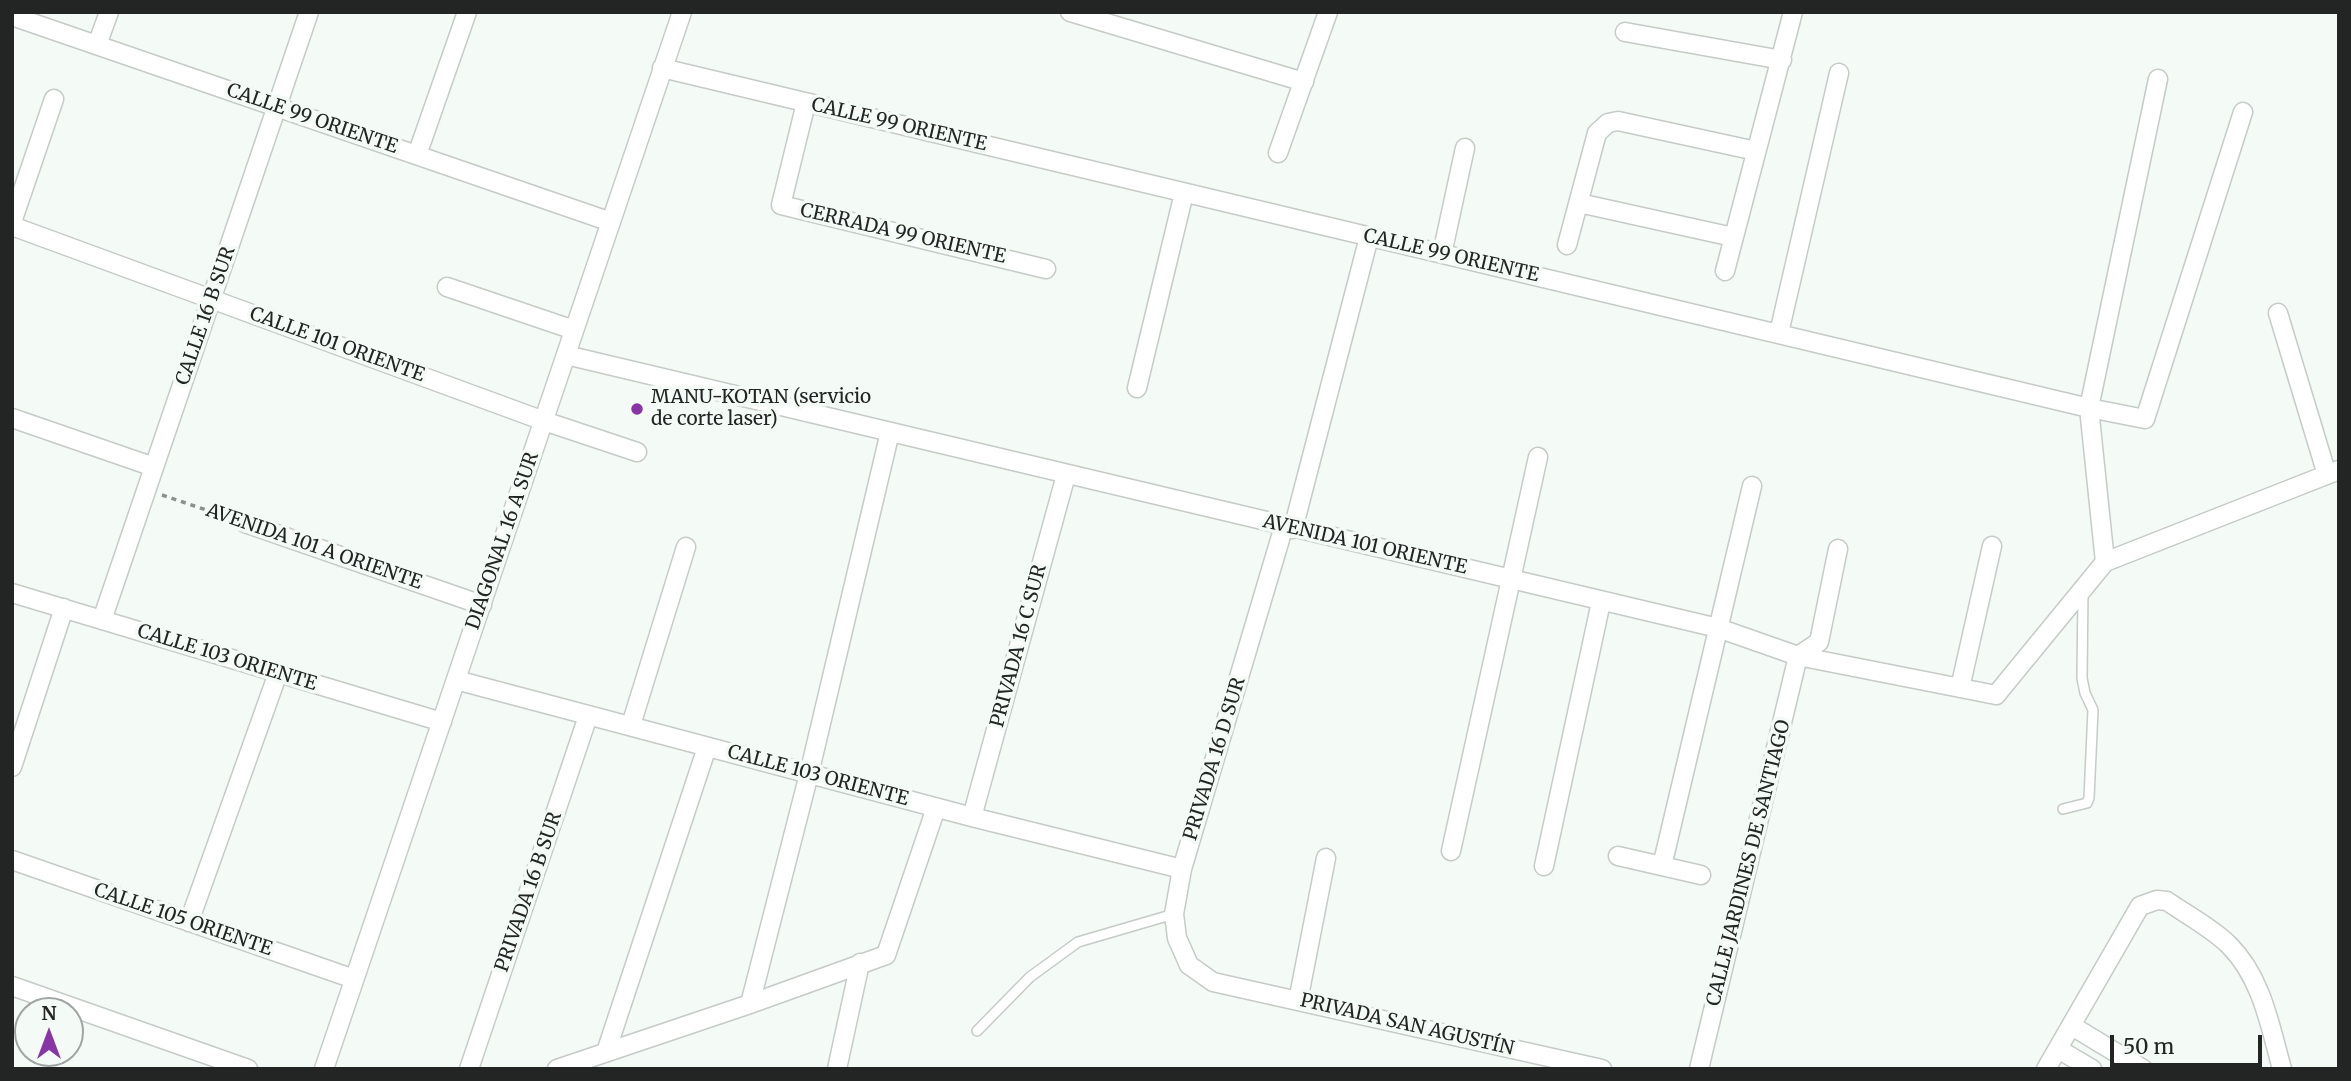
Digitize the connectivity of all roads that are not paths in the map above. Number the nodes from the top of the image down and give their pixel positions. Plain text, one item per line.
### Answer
1 (109, 12) edge
2 (309, 12) edge
3 (467, 12) edge
4 (682, 12) edge
5 (1070, 12) edge
6 (1328, 12) edge
7 (1793, 12) edge
8 (12, 16) edge
9 (1102, 17) edge
10 (1625, 32) dead end
11 (97, 45) junction
12 (1782, 60) junction
13 (663, 68) junction
14 (1839, 73) dead end
15 (2158, 79) dead end
16 (1304, 82) junction
17 (54, 99) dead end
18 (806, 103) junction
19 (277, 107) junction
20 (2243, 112) dead end
21 (1465, 148) dead end
22 (1756, 151) junction
23 (1278, 153) dead end
24 (417, 155) junction
25 (1184, 193) junction
26 (1580, 203) junction
27 (611, 222) junction
28 (12, 224) edge
29 (1369, 237) junction
30 (1733, 237) junction
31 (1567, 245) dead end
32 (1442, 254) junction
33 (1046, 269) dead end
34 (1726, 271) dead end
35 (447, 287) dead end
36 (212, 299) junction
37 (2278, 313) dead end
38 (574, 330) junction
39 (1779, 333) junction
40 (566, 355) junction
41 (1137, 388) dead end
42 (2090, 408) junction
43 (12, 418) edge
44 (544, 421) junction
45 (890, 432) junction
46 (637, 452) dead end
47 (1538, 457) dead end
48 (154, 467) junction
49 (2333, 472) edge
50 (1066, 475) junction
51 (1752, 486) dead end
52 (245, 523) road end
53 (1288, 527) junction
54 (1992, 546) dead end
55 (686, 547) dead end
56 (1838, 550) dead end
57 (2105, 562) junction
58 (1511, 580) junction
59 (2083, 590) junction
60 (12, 593) edge
61 (1601, 602) junction
62 (482, 605) junction
63 (64, 608) junction
64 (102, 620) junction
65 (1718, 628) junction
66 (1798, 656) junction
67 (278, 673) junction
68 (456, 680) junction
69 (1960, 688) junction
70 (588, 716) junction
71 (442, 722) junction
72 (631, 725) junction
73 (707, 747) junction
74 (12, 767) edge
75 (809, 774) junction
76 (936, 808) junction
77 (2063, 809) dead end
78 (972, 817) junction
79 (1451, 850) dead end
80 (1618, 856) dead end
81 (1326, 858) dead end
82 (12, 860) edge
83 (1544, 866) dead end
84 (1662, 866) junction
85 (1182, 869) junction
86 (1701, 875) dead end
87 (1174, 914) junction
88 (189, 922) junction
89 (860, 964) junction
90 (354, 979) junction
91 (1213, 982) joint
92 (12, 986) edge
93 (1298, 1001) junction
94 (750, 1004) junction
95 (2071, 1026) junction
96 (977, 1031) dead end
97 (2058, 1049) junction
98 (606, 1052) junction
99 (248, 1069) edge
100 (324, 1069) edge
101 (469, 1069) edge
102 (556, 1069) edge
103 (837, 1069) edge
104 (1602, 1069) edge
105 (1699, 1069) edge
106 (2046, 1069) edge
107 (2092, 1069) edge
108 (2143, 1069) edge
109 (2282, 1069) edge

1 - 11 street
2 - 19 street, CALLE 16 B SUR
3 - 24 street
4 - 13 street, DIAGONAL 16 A SUR
5 - 9 street
6 - 16 street
7 - 12 street
8 - 11 street, CALLE 99 ORIENTE
9 - 16 street
10 - 12 street
11 - 19 street, CALLE 99 ORIENTE
12 - 22 street
13 - 18 street, CALLE 99 ORIENTE
13 - 27 street, DIAGONAL 16 A SUR
14 - 39 street
15 - 42 street
16 - 23 street
17 - 28 street
18 - 25 street, CALLE 99 ORIENTE
18 - 33 street, CERRADA 99 ORIENTE
19 - 24 street, CALLE 99 ORIENTE
19 - 36 street, CALLE 16 B SUR
20 - 42 street, CALLE 99 ORIENTE
21 - 32 street
22 - 26 street
22 - 30 street
24 - 27 street, CALLE 99 ORIENTE
25 - 29 street, CALLE 99 ORIENTE
25 - 41 street
26 - 30 street
26 - 31 street
27 - 38 street, DIAGONAL 16 A SUR
28 - 36 street, CALLE 101 ORIENTE
29 - 32 street, CALLE 99 ORIENTE
29 - 53 street, PRIVADA 16 D SUR
30 - 34 street
32 - 39 street, CALLE 99 ORIENTE
35 - 38 street
36 - 44 street, CALLE 101 ORIENTE
36 - 48 street, CALLE 16 B SUR
37 - 49 street
38 - 40 street, DIAGONAL 16 A SUR
39 - 42 street, CALLE 99 ORIENTE
40 - 44 street, DIAGONAL 16 A SUR
40 - 45 street, AVENIDA 101 ORIENTE
42 - 57 street
43 - 48 street
44 - 46 street, CALLE 101 ORIENTE
44 - 62 street, DIAGONAL 16 A SUR
45 - 50 street, AVENIDA 101 ORIENTE
45 - 75 street
47 - 58 street
48 - 64 street, CALLE 16 B SUR
49 - 57 street
50 - 53 street, AVENIDA 101 ORIENTE
50 - 78 street, PRIVADA 16 C SUR
51 - 65 street
52 - 62 street, AVENIDA 101 A ORIENTE
53 - 58 street, AVENIDA 101 ORIENTE
53 - 85 street, PRIVADA 16 D SUR
54 - 69 street
55 - 72 street
56 - 66 street
57 - 59 street, AVENIDA 101 ORIENTE
58 - 61 street, AVENIDA 101 ORIENTE
58 - 79 street
59 - 69 street, AVENIDA 101 ORIENTE
59 - 77 lane
60 - 63 street, CALLE 103 ORIENTE
61 - 65 street, AVENIDA 101 ORIENTE
61 - 83 street
62 - 68 street, DIAGONAL 16 A SUR
63 - 64 street, CALLE 103 ORIENTE
63 - 74 street
64 - 67 street, CALLE 103 ORIENTE
65 - 66 street, AVENIDA 101 ORIENTE
65 - 84 street
66 - 69 street, AVENIDA 101 ORIENTE
66 - 105 street, CALLE JARDINES DE SANTIAGO
67 - 71 street, CALLE 103 ORIENTE
67 - 88 street
68 - 70 street, CALLE 103 ORIENTE
68 - 71 street, DIAGONAL 16 A SUR
70 - 72 street, CALLE 103 ORIENTE
70 - 101 street, PRIVADA 16 B SUR
71 - 90 street, DIAGONAL 16 A SUR
72 - 73 street, CALLE 103 ORIENTE
73 - 75 street, CALLE 103 ORIENTE
73 - 98 street
75 - 76 street, CALLE 103 ORIENTE
75 - 94 street
76 - 78 street, CALLE 103 ORIENTE
76 - 89 street
78 - 85 street, CALLE 103 ORIENTE
80 - 84 street
81 - 93 street
82 - 88 street, CALLE 105 ORIENTE
84 - 86 street
85 - 87 street, PRIVADA 16 D SUR
87 - 91 street, PRIVADA 16 D SUR
87 - 96 lane
88 - 90 street, CALLE 105 ORIENTE
89 - 94 street
89 - 103 street
90 - 100 street, DIAGONAL 16 A SUR
91 - 93 street, PRIVADA SAN AGUSTÍN
92 - 99 street
93 - 104 street, PRIVADA SAN AGUSTÍN
94 - 98 street
95 - 97 street
95 - 108 street
95 - 109 street
97 - 106 street
97 - 107 street
98 - 102 street

